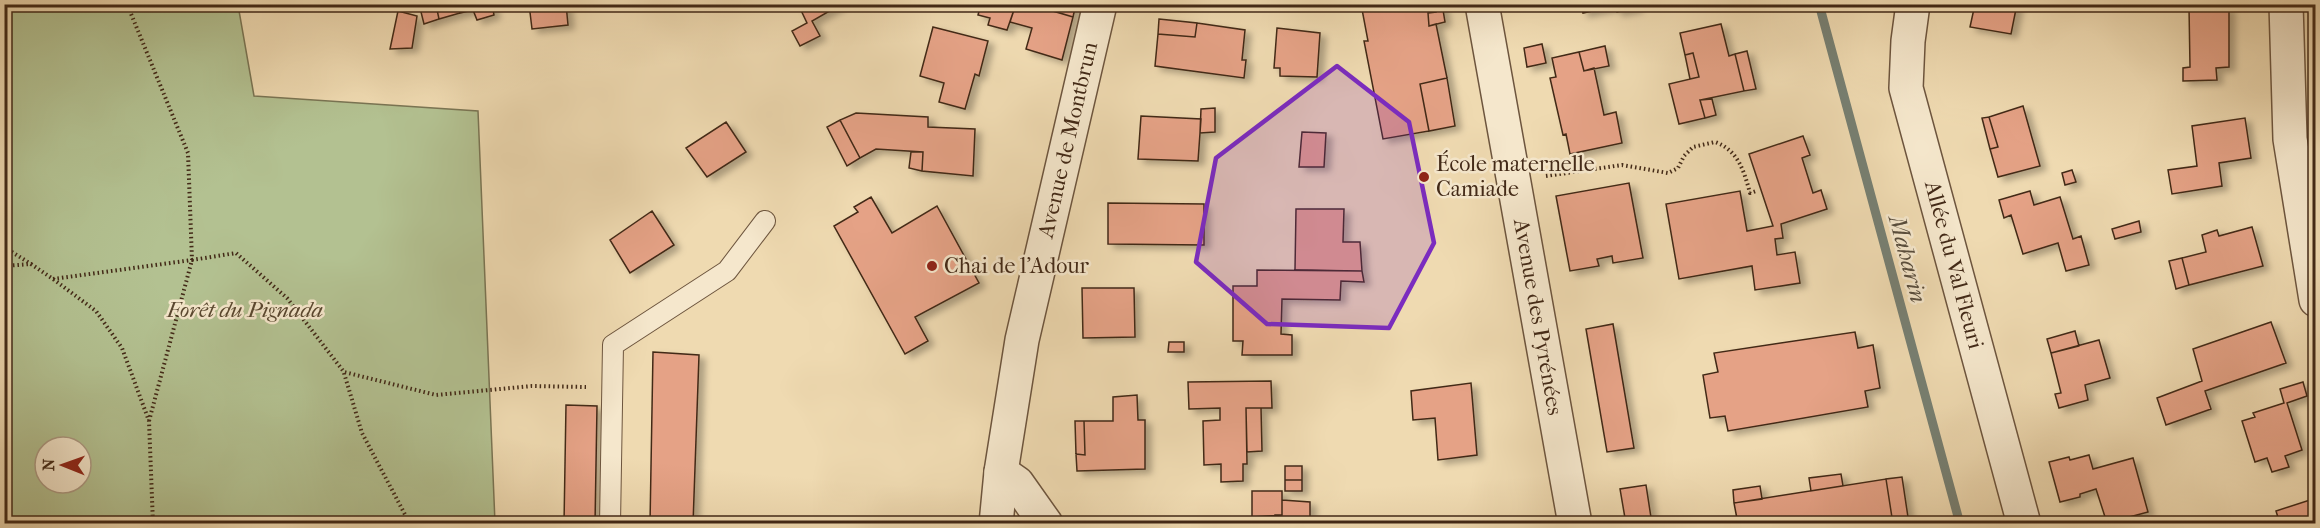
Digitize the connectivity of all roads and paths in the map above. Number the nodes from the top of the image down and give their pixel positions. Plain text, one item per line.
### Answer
1 (127, 4) edge
2 (1100, 4) edge
3 (1482, 4) edge
4 (1913, 4) edge
5 (2286, 4) edge
6 (1545, 177) dead end
7 (1756, 191) dead end
8 (765, 221) dead end
9 (4, 248) edge
10 (192, 260) junction
11 (32, 264) junction
12 (4, 266) edge
13 (53, 279) junction
14 (2316, 300) edge
15 (344, 372) junction
16 (613, 387) junction
17 (148, 421) junction
18 (1001, 472) junction
19 (153, 524) edge
20 (410, 524) edge
21 (610, 524) edge
22 (996, 524) edge
23 (1046, 524) edge
24 (1575, 524) edge
25 (2024, 524) edge

1 - 10 path
2 - 18 street, Avenue de Montbrun
3 - 24 street, Avenue des Pyrénées
4 - 25 street, Allée du Val Fleuri
5 - 14 street
6 - 7 path
8 - 16 lane
9 - 11 path
10 - 13 path
10 - 15 path
10 - 17 path
11 - 12 path
11 - 13 path
13 - 17 path
15 - 16 path
15 - 20 path
16 - 21 lane
17 - 19 path
18 - 22 street, Avenue de Montbrun
18 - 23 street

